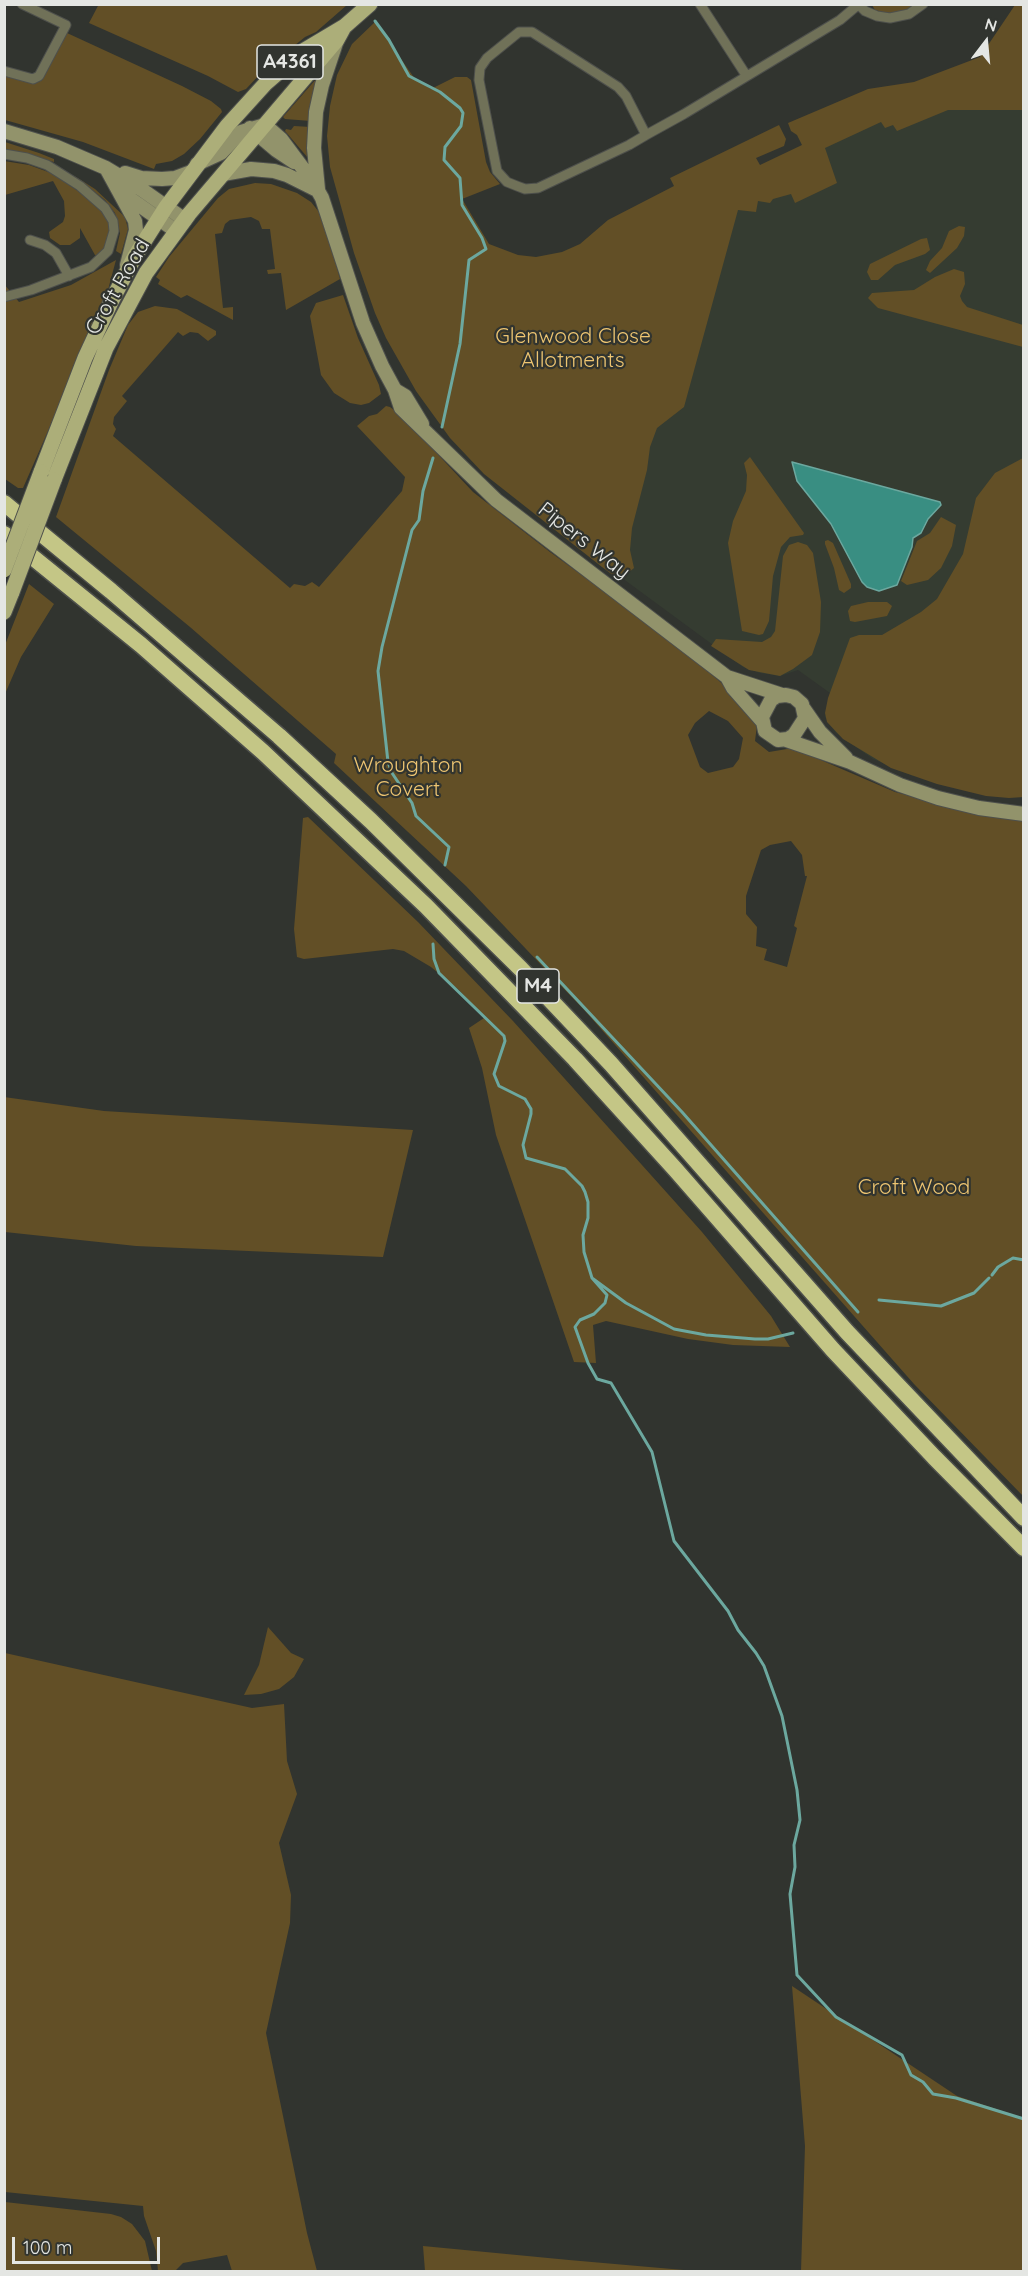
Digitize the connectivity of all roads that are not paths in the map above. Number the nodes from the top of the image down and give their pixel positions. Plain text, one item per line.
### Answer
1 (22, 4) edge
2 (370, 4) edge
3 (700, 4) edge
4 (923, 4) edge
5 (859, 5) edge
6 (345, 26) junction
7 (337, 40) junction
8 (4, 71) edge
9 (746, 75) junction
10 (236, 116) junction
11 (258, 129) junction
12 (4, 131) edge
13 (646, 135) junction
14 (4, 154) edge
15 (106, 168) junction
16 (194, 168) junction
17 (223, 174) junction
18 (118, 190) junction
19 (319, 191) junction
20 (162, 213) junction
21 (181, 225) junction
22 (30, 240) dead end
23 (69, 276) junction
24 (122, 281) junction
25 (4, 297) edge
26 (47, 476) junction
27 (4, 503) edge
28 (4, 534) edge
29 (4, 570) edge
30 (4, 612) edge
31 (727, 677) junction
32 (782, 695) junction
33 (804, 709) junction
34 (762, 721) junction
35 (786, 740) junction
36 (850, 762) junction
37 (1023, 814) edge
38 (1023, 1518) edge
39 (1023, 1548) edge

1 - 8 street
2 - 6 main road, Croft Road / A4361
3 - 9 street
4 - 5 street
5 - 9 street
6 - 7 main road, Croft Road / A4361
6 - 10 main road, Croft Road / A4361
7 - 11 main road, Croft Road / A4361
7 - 19 main road
9 - 13 street
10 - 11 main road, Pipers Way
10 - 16 main road, Croft Road / A4361
11 - 16 main road
11 - 17 main road, Croft Road / A4361
11 - 19 main road, Pipers Way
12 - 15 main road
13 - 13 street
14 - 23 street, Croft Road
15 - 16 main road
15 - 18 main road
15 - 20 main road
16 - 20 main road, Croft Road / A4361
17 - 19 main road
17 - 21 main road, Croft Road / A4361
18 - 20 main road
18 - 24 main road
19 - 31 main road, Pipers Way
20 - 21 main road
20 - 24 main road, Croft Road / A4361
21 - 26 main road, Croft Road / A4361
22 - 23 street
23 - 25 street, Croft Road
24 - 26 main road, Croft Road / A4361
26 - 29 main road, Croft Road / A4361, bridge
26 - 30 main road, Croft Road / A4361, bridge
27 - 38 highway, M4
28 - 39 highway, M4
31 - 32 main road, Pipers Way
31 - 34 main road, Pipers Way
32 - 33 main road
32 - 34 main road
33 - 35 main road
33 - 36 main road
34 - 35 main road
35 - 36 main road
36 - 37 main road

